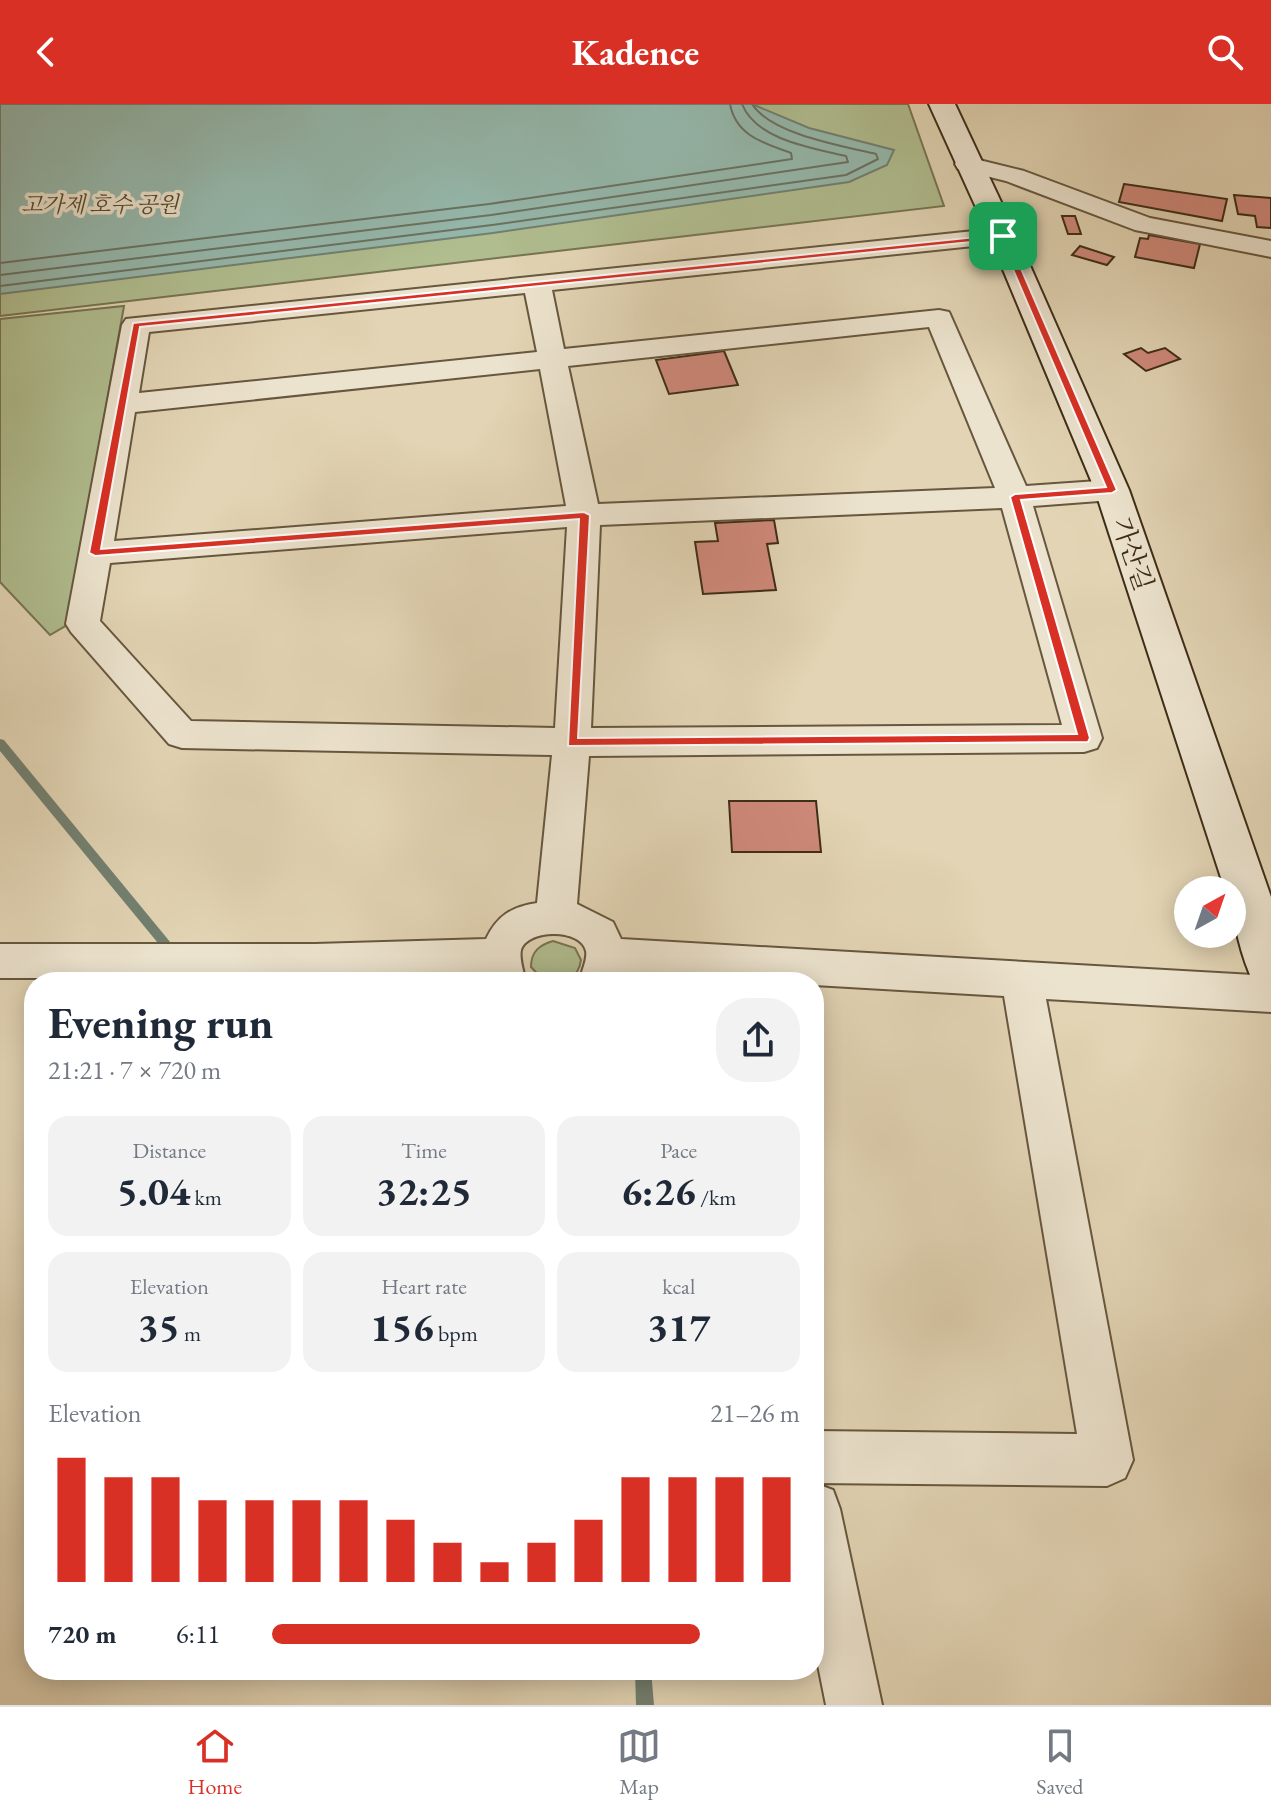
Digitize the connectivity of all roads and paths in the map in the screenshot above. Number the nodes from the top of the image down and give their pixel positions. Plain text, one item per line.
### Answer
1 (942, 104) edge
2 (967, 164) junction
3 (1003, 236) junction
4 (1271, 249) edge
5 (537, 284) junction
6 (551, 359) junction
7 (123, 404) junction
8 (1112, 490) junction
9 (1015, 497) junction
10 (584, 515) junction
11 (95, 553) junction
12 (572, 742) junction
13 (556, 915) junction
14 (0, 961) edge
15 (502, 969) edge
16 (603, 969) edge
17 (708, 972) edge
18 (1271, 972) edge
19 (824, 975) edge
20 (1022, 981) junction
21 (1271, 994) edge
22 (824, 1457) edge
23 (824, 1558) edge
24 (854, 1705) edge

1 - 2 street, 가산길
2 - 3 street, 가산길
2 - 4 street
3 - 5 street
3 - 8 street, 가산길
5 - 6 street
5 - 7 street
6 - 7 street
6 - 9 street
6 - 10 street
7 - 11 street
8 - 9 street
8 - 18 street, 가산길
9 - 10 street
9 - 12 street
10 - 11 street
10 - 12 street
11 - 12 street
12 - 13 street
13 - 15 street
13 - 16 street
14 - 15 street
16 - 17 street
19 - 20 street
20 - 21 street
20 - 22 street
23 - 24 street

